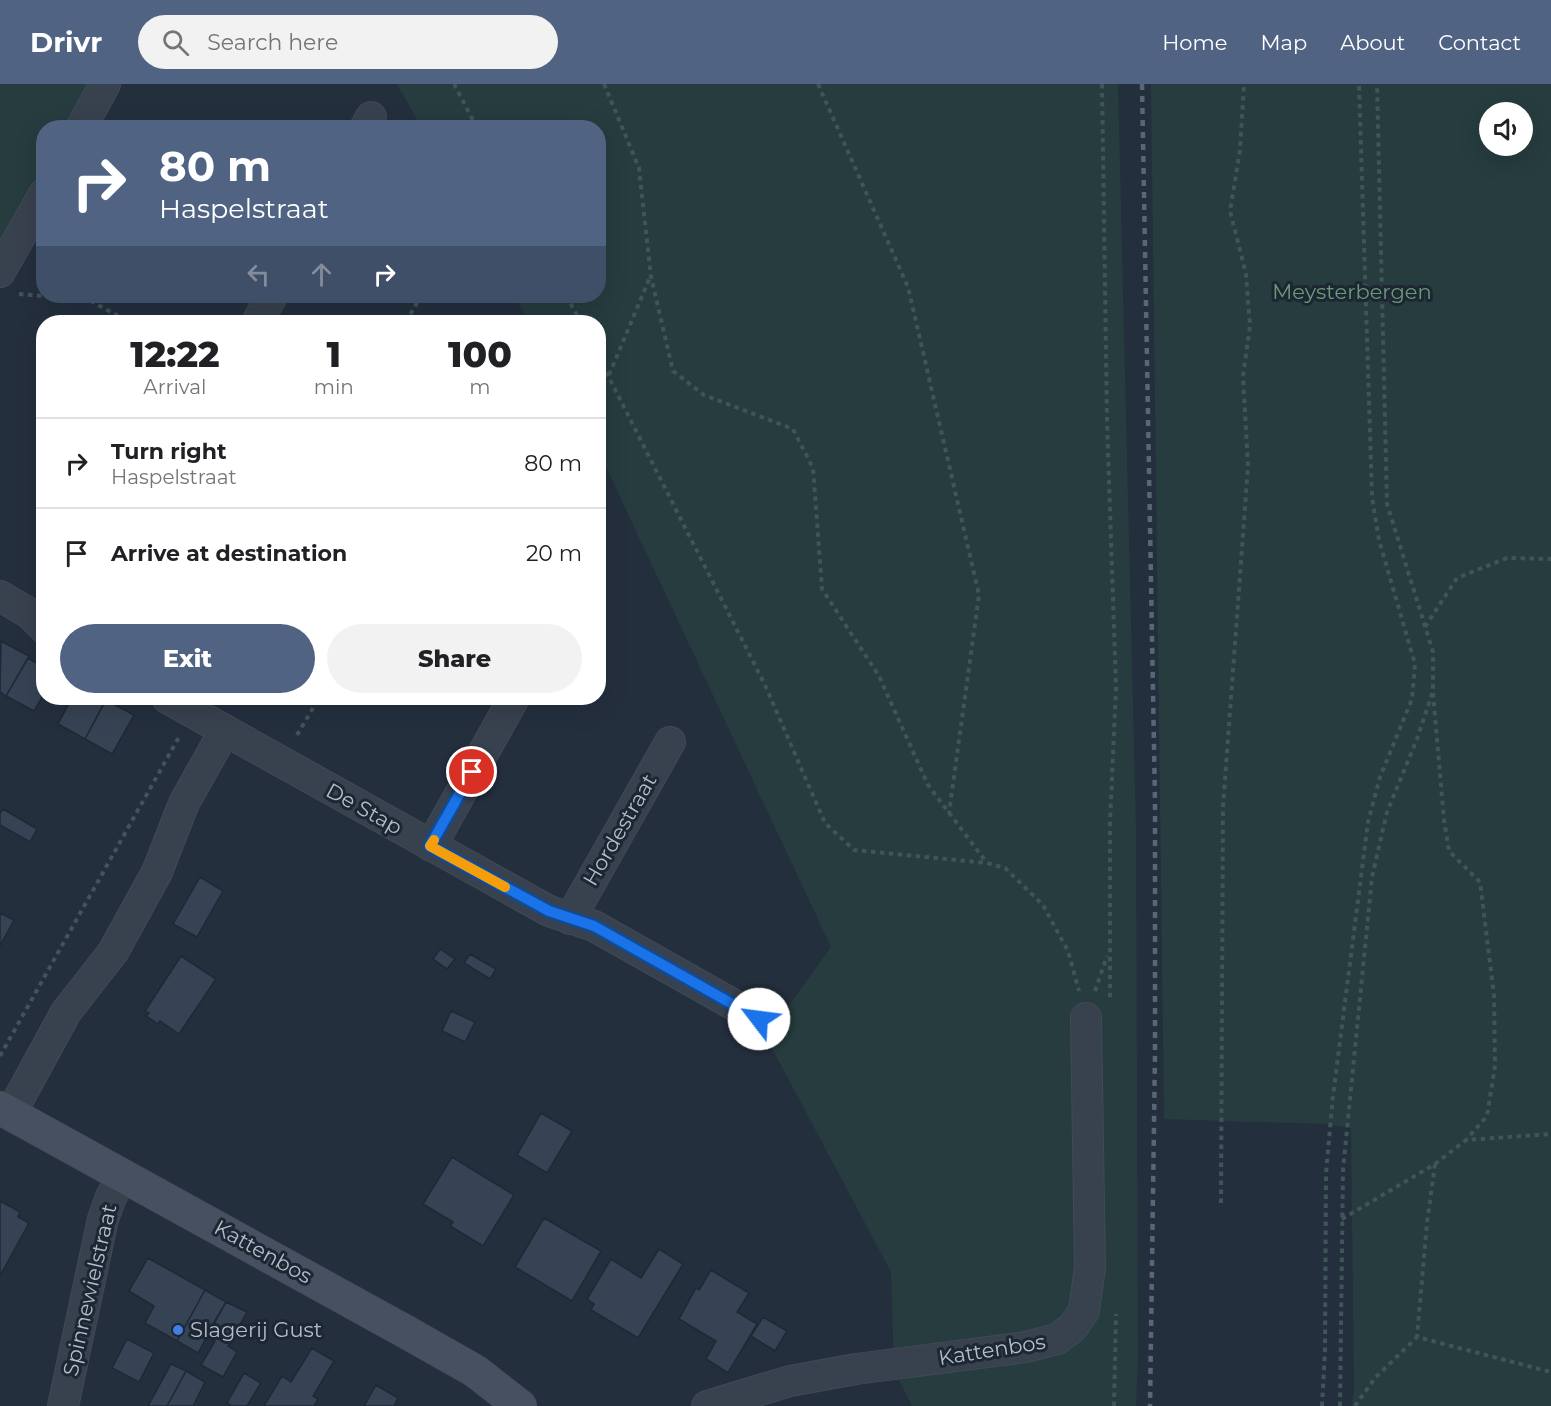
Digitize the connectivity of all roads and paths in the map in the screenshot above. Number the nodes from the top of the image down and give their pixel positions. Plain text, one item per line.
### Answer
1 (105, 84) edge
2 (454, 84) edge
3 (604, 84) edge
4 (818, 84) edge
5 (1102, 84) edge
6 (1244, 84) edge
7 (1359, 84) edge
8 (1377, 84) edge
9 (85, 120) edge
10 (473, 120) edge
11 (36, 212) edge
12 (651, 277) junction
13 (5, 283) edge
14 (36, 289) edge
15 (94, 303) edge
16 (116, 315) edge
17 (606, 370) edge
18 (609, 375) junction
19 (1551, 559) edge
20 (0, 596) edge
21 (36, 620) edge
22 (1425, 627) junction
23 (1433, 691) junction
24 (178, 705) edge
25 (180, 705) edge
26 (315, 705) edge
27 (510, 705) edge
28 (225, 730) junction
29 (670, 742) dead end
30 (282, 762) junction
31 (949, 814) junction
32 (430, 846) junction
33 (987, 863) junction
34 (570, 919) junction
35 (1086, 1018) junction
36 (759, 1019) dead end
37 (0, 1056) edge
38 (5, 1111) edge
39 (1551, 1134) edge
40 (1466, 1140) junction
41 (1435, 1164) junction
42 (123, 1175) junction
43 (1221, 1203) dead end
44 (1342, 1219) junction
45 (1417, 1337) junction
46 (1117, 1339) dead end
47 (1551, 1372) edge
48 (63, 1406) edge
49 (520, 1406) edge
50 (707, 1406) edge
51 (1114, 1406) edge
52 (1322, 1406) edge
53 (1340, 1406) edge
54 (1355, 1406) edge

1 - 9 street
2 - 10 path
3 - 12 path
4 - 31 path
5 - 35 path
6 - 43 path
7 - 52 path
8 - 22 path
11 - 13 street
12 - 18 path
12 - 31 path
13 - 14 path
15 - 16 path
17 - 18 path
18 - 33 path
19 - 22 path
20 - 21 street
22 - 23 path
23 - 40 path
23 - 44 path
24 - 37 path
25 - 28 street, De Stap
26 - 30 path
27 - 32 street
28 - 30 street, De Stap
28 - 38 street
29 - 34 street, Hordestraat
30 - 32 street, De Stap
31 - 33 path
32 - 34 street, De Stap
33 - 35 path
34 - 36 street, De Stap
35 - 50 street, Kattenbos
38 - 42 main road, Kattenbos
39 - 40 path
40 - 41 path
41 - 44 path
41 - 45 path
42 - 48 street, Spinnewielstraat
42 - 49 main road, Kattenbos
44 - 53 path
45 - 47 path
45 - 54 path
46 - 51 path

